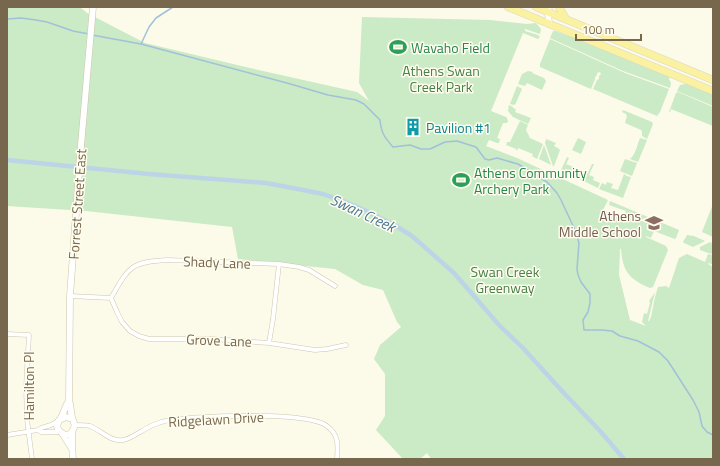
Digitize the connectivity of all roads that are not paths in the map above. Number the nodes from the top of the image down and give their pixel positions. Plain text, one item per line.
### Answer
1 (93, 7) edge
2 (508, 7) edge
3 (536, 7) edge
4 (559, 7) edge
5 (549, 10) edge
6 (566, 19) junction
7 (549, 24) junction
8 (713, 80) edge
9 (713, 92) edge
10 (279, 264) junction
11 (334, 286) dead end
12 (70, 296) junction
13 (111, 298) junction
14 (7, 334) edge
15 (270, 343) junction
16 (346, 345) dead end
17 (69, 401) junction
18 (60, 420) junction
19 (73, 425) junction
20 (38, 430) junction
21 (28, 431) junction
22 (61, 433) junction
23 (7, 434) edge
24 (72, 449) junction
25 (32, 459) edge
26 (73, 459) edge
27 (337, 459) edge

1 - 12 street, Forrest Street East
2 - 7 main road
3 - 5 main road
4 - 6 main road
5 - 6 main road
5 - 7 street
6 - 8 main road
7 - 9 main road
10 - 11 street, Shady Lane
10 - 13 street, Shady Lane
10 - 15 street
12 - 13 street
12 - 17 street, Forrest Street East
13 - 15 street, Grove Lane
14 - 21 street, Hamilton Pl
15 - 16 street, Grove Lane
17 - 18 street, Forrest Street East
17 - 19 street, Forrest Street East
18 - 19 street
18 - 20 street
18 - 22 street
19 - 22 street
19 - 24 street, Forrest Street East
19 - 27 street, Ridgelawn Drive
20 - 21 street
20 - 22 street
21 - 23 street
21 - 25 street, Hamilton Pl
22 - 24 street, Forrest Street East
24 - 26 street, Forrest Street East

